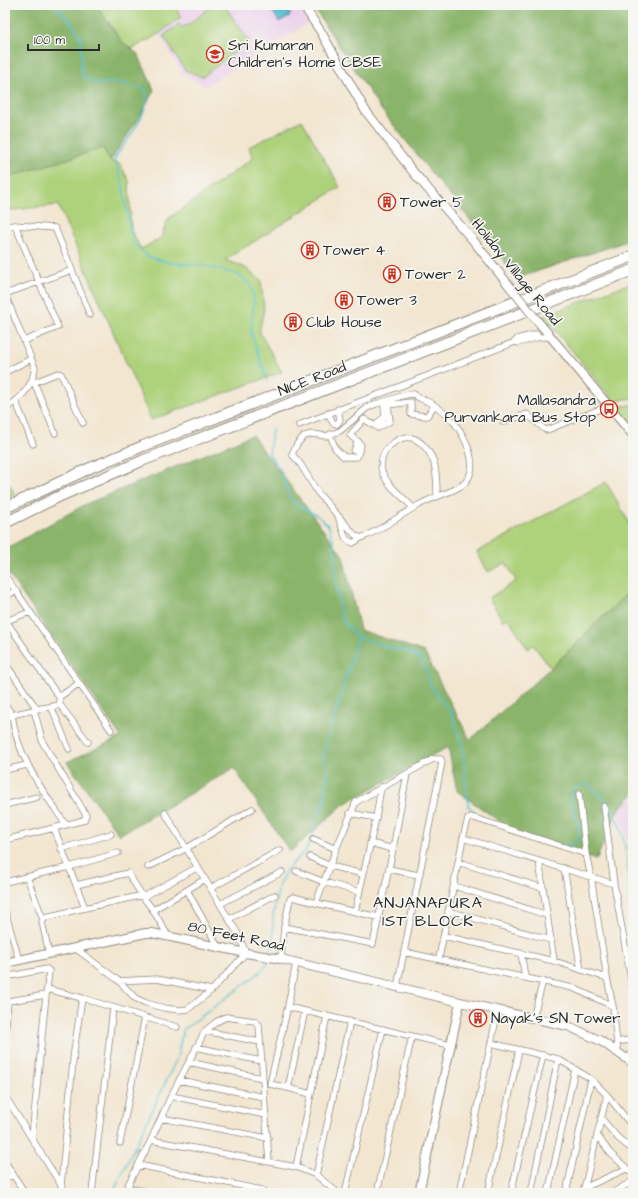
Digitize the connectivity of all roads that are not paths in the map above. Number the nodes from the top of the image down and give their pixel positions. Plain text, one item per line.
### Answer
1 (303, 5) edge
2 (15, 225) junction
3 (5, 226) edge
4 (633, 256) edge
5 (72, 270) junction
6 (633, 270) edge
7 (39, 282) junction
8 (5, 294) edge
9 (90, 315) dead end
10 (551, 337) junction
11 (24, 341) junction
12 (31, 359) junction
13 (5, 372) edge
14 (32, 383) junction
15 (16, 402) junction
16 (388, 405) junction
17 (434, 406) junction
18 (608, 406) junction
19 (5, 409) edge
20 (338, 409) junction
21 (328, 413) junction
22 (378, 422) dead end
23 (502, 422) dead end
24 (83, 423) dead end
25 (337, 424) junction
26 (299, 425) dead end
27 (340, 431) junction
28 (55, 434) dead end
29 (330, 434) junction
30 (633, 435) edge
31 (358, 442) junction
32 (33, 444) dead end
33 (354, 451) dead end
34 (437, 496) junction
35 (5, 508) edge
36 (413, 508) junction
37 (339, 516) junction
38 (5, 523) edge
39 (361, 538) junction
40 (5, 576) edge
41 (16, 591) junction
42 (5, 596) edge
43 (30, 612) junction
44 (6, 622) edge
45 (5, 663) edge
46 (78, 684) junction
47 (60, 697) junction
48 (5, 704) edge
49 (60, 705) junction
50 (51, 706) junction
51 (36, 710) junction
52 (12, 715) junction
53 (5, 717) edge
54 (110, 730) dead end
55 (88, 742) dead end
56 (69, 749) dead end
57 (27, 765) junction
58 (5, 770) edge
59 (407, 774) junction
60 (381, 787) junction
61 (579, 794) dead end
62 (37, 796) dead end
63 (5, 805) edge
64 (604, 806) dead end
65 (252, 809) dead end
66 (165, 813) dead end
67 (350, 813) junction
68 (376, 818) junction
69 (66, 824) junction
70 (54, 828) junction
71 (111, 834) dead end
72 (463, 838) junction
73 (313, 839) dead end
74 (5, 840) edge
75 (370, 843) junction
76 (187, 848) junction
77 (61, 849) junction
78 (336, 849) junction
79 (393, 849) junction
80 (280, 850) dead end
81 (118, 854) dead end
82 (586, 854) junction
83 (310, 856) dead end
84 (539, 861) junction
85 (458, 862) junction
86 (330, 866) junction
87 (69, 867) junction
88 (148, 867) dead end
89 (198, 867) junction
90 (564, 868) junction
91 (389, 869) junction
92 (296, 871) dead end
93 (282, 872) dead end
94 (363, 874) junction
95 (418, 875) junction
96 (27, 877) junction
97 (591, 877) junction
98 (205, 879) junction
99 (5, 882) edge
100 (324, 882) junction
101 (614, 884) junction
102 (76, 885) junction
103 (454, 886) junction
104 (211, 888) junction
105 (543, 888) junction
106 (187, 890) junction
107 (359, 892) junction
108 (275, 895) dead end
109 (143, 897) junction
110 (316, 903) junction
111 (220, 904) junction
112 (85, 908) junction
113 (153, 910) junction
114 (5, 911) edge
115 (448, 911) junction
116 (355, 912) junction
117 (547, 915) junction
118 (378, 918) junction
119 (43, 919) junction
120 (229, 919) junction
121 (284, 927) junction
122 (168, 936) junction
123 (444, 936) junction
124 (551, 940) junction
125 (218, 947) junction
126 (76, 948) junction
127 (404, 952) junction
128 (49, 953) junction
129 (246, 953) junction
130 (520, 953) junction
131 (439, 958) junction
132 (281, 959) junction
133 (19, 960) junction
134 (554, 961) junction
135 (5, 963) edge
136 (296, 963) junction
137 (581, 970) junction
138 (5, 977) edge
139 (525, 977) junction
140 (607, 978) junction
141 (119, 981) junction
142 (543, 981) junction
143 (397, 987) junction
144 (212, 990) junction
145 (633, 991) edge
146 (46, 992) junction
147 (82, 998) junction
148 (6, 1001) edge
149 (460, 1002) junction
150 (288, 1006) junction
151 (613, 1006) junction
152 (113, 1008) junction
153 (498, 1010) junction
154 (304, 1011) junction
155 (327, 1016) junction
156 (145, 1017) junction
157 (533, 1018) junction
158 (350, 1021) junction
159 (177, 1027) dead end
160 (382, 1029) junction
161 (205, 1031) junction
162 (412, 1036) junction
163 (5, 1037) edge
164 (632, 1037) edge
165 (260, 1042) junction
166 (617, 1042) junction
167 (491, 1043) junction
168 (450, 1045) junction
169 (196, 1047) junction
170 (519, 1050) junction
171 (618, 1053) junction
172 (543, 1055) junction
173 (630, 1057) edge
174 (558, 1059) junction
175 (261, 1061) junction
176 (189, 1062) junction
177 (633, 1067) edge
178 (575, 1069) junction
179 (262, 1078) junction
180 (591, 1079) junction
181 (179, 1080) junction
182 (288, 1088) junction
183 (311, 1094) junction
184 (607, 1095) junction
185 (5, 1096) edge
186 (171, 1096) junction
187 (264, 1097) junction
188 (266, 1115) junction
189 (161, 1118) junction
190 (601, 1118) junction
191 (633, 1127) edge
192 (597, 1135) junction
193 (32, 1137) junction
194 (268, 1138) junction
195 (150, 1140) junction
196 (120, 1142) dead end
197 (633, 1150) edge
198 (5, 1162) edge
199 (269, 1162) junction
200 (138, 1165) junction
201 (296, 1167) junction
202 (626, 1169) junction
203 (633, 1174) edge
204 (316, 1175) junction
205 (14, 1176) junction
206 (5, 1177) edge
207 (633, 1181) edge
208 (60, 1185) junction
209 (583, 1190) edge
210 (25, 1193) edge
211 (66, 1193) edge
212 (92, 1193) edge
213 (153, 1193) edge
214 (266, 1193) edge
215 (338, 1193) edge
216 (345, 1193) edge
217 (377, 1193) edge
218 (419, 1193) edge
219 (459, 1193) edge
220 (488, 1193) edge
221 (511, 1193) edge
222 (531, 1193) edge
223 (548, 1193) edge
224 (566, 1193) edge
225 (612, 1193) edge

1 - 10 street, Holiday Village Road, bridge
2 - 3 street
2 - 5 street
2 - 7 street
4 - 35 highway, NICE Road
5 - 7 street
5 - 9 street
6 - 38 highway, NICE Road
7 - 8 street
7 - 11 street
8 - 11 street
10 - 18 street, Holiday Village Road
10 - 20 street
11 - 12 street
12 - 13 street
12 - 14 street
14 - 15 street
14 - 24 street
14 - 28 street
15 - 19 street
15 - 32 street
16 - 17 street
16 - 22 street
16 - 31 street
17 - 27 street
17 - 34 street
18 - 23 street
18 - 30 street, Holiday Village Road
20 - 21 street
20 - 25 street
21 - 25 street
21 - 26 street
25 - 27 street
27 - 29 street
29 - 31 street
29 - 37 street
31 - 33 street
34 - 36 street
34 - 36 street
36 - 39 street
37 - 39 street
37 - 39 street
40 - 41 street
41 - 42 street
41 - 43 street
43 - 44 street
43 - 46 street
44 - 47 street
45 - 51 street
46 - 47 street
46 - 54 street
47 - 49 street
48 - 52 street
49 - 50 street
49 - 55 street
50 - 51 street
50 - 56 street
51 - 52 street
51 - 69 street
52 - 53 street
52 - 57 street
57 - 58 street
57 - 69 street
59 - 60 street
59 - 79 street
59 - 95 street
60 - 67 street
60 - 68 street
61 - 82 street
62 - 63 street
64 - 101 street
65 - 76 street
66 - 76 street
67 - 68 street
67 - 78 street
68 - 75 street
69 - 70 street
70 - 74 street
70 - 77 street
71 - 77 street
72 - 82 street
72 - 84 street
72 - 85 street
73 - 78 street
75 - 79 street
75 - 94 street
76 - 88 street
76 - 89 street
77 - 87 street
78 - 86 street
79 - 91 street
80 - 104 street
81 - 87 street
82 - 97 street
83 - 86 street
84 - 90 street
84 - 105 street
85 - 103 street
85 - 105 street
86 - 94 street
86 - 100 street
87 - 96 street
87 - 102 street
89 - 98 street
89 - 109 street
90 - 97 street
90 - 137 street
91 - 95 street
91 - 118 street
92 - 100 street
93 - 111 street
94 - 107 street
95 - 127 street
96 - 99 street
96 - 119 street
97 - 101 street
97 - 140 street
98 - 104 street
98 - 106 street
100 - 107 street
100 - 110 street
101 - 145 street
102 - 109 street
102 - 112 street
103 - 115 street
103 - 117 street
104 - 111 street
105 - 117 street
106 - 113 street
106 - 125 street
107 - 116 street
108 - 120 street
109 - 112 street
109 - 113 street
110 - 116 street
110 - 121 street
111 - 120 street
112 - 119 street
113 - 122 street
114 - 133 street
115 - 123 street
115 - 124 street
116 - 118 street
117 - 124 street
118 - 121 street
119 - 128 street
120 - 129 street
121 - 132 street
122 - 125 street, 80 Feet Road
122 - 126 street, 80 Feet Road
123 - 130 street
123 - 131 street
124 - 134 street
125 - 129 street, 80 Feet Road
126 - 128 street, 80 Feet Road
126 - 141 street
127 - 131 street
127 - 143 street
128 - 133 street, 80 Feet Road
129 - 132 street, 80 Feet Road
129 - 144 street
130 - 134 street
130 - 139 street
131 - 139 street
132 - 136 street, 80 Feet Road
133 - 135 street, 80 Feet Road
134 - 137 street
136 - 143 street, 80 Feet Road
136 - 150 street
137 - 140 street
138 - 146 street
139 - 142 street
140 - 151 street
141 - 144 street
141 - 144 street
142 - 151 street
142 - 157 street
143 - 149 street, 80 Feet Road
146 - 147 street
146 - 148 street
146 - 193 street
147 - 152 street
147 - 208 street
148 - 163 street
149 - 153 street, 80 Feet Road
149 - 168 street
150 - 154 street
150 - 182 street
151 - 166 street
152 - 156 street
152 - 212 street
153 - 157 street, 80 Feet Road
153 - 167 street
154 - 155 street
154 - 182 street
155 - 158 street
155 - 183 street
156 - 159 street
156 - 196 street
157 - 171 street, 80 Feet Road
158 - 160 street
158 - 204 street
160 - 162 street
160 - 216 street
161 - 165 street
161 - 165 street
161 - 169 street
162 - 168 street
162 - 217 street
164 - 166 street
165 - 175 street
166 - 171 street
167 - 170 street
167 - 219 street
168 - 218 street
169 - 175 street
169 - 176 street
170 - 172 street
170 - 220 street
171 - 173 street, 80 Feet Road
172 - 174 street
172 - 221 street
173 - 177 street
174 - 178 street
174 - 222 street
175 - 179 street
176 - 179 street
176 - 181 street
178 - 180 street
178 - 223 street
179 - 187 street
180 - 184 street
180 - 224 street
181 - 186 street
181 - 187 street
182 - 183 street
183 - 201 street
184 - 190 street
184 - 191 street
185 - 193 street
186 - 188 street
186 - 189 street
187 - 188 street
188 - 194 street
189 - 194 street
189 - 195 street
190 - 192 street
190 - 197 street
192 - 202 street
192 - 209 street
193 - 208 street
194 - 199 street
195 - 199 street
195 - 200 street
198 - 205 street
199 - 201 street
200 - 213 street
200 - 214 street
201 - 204 street
202 - 203 street
202 - 209 street
204 - 215 street
205 - 206 street
205 - 210 street
207 - 225 street
208 - 211 street

